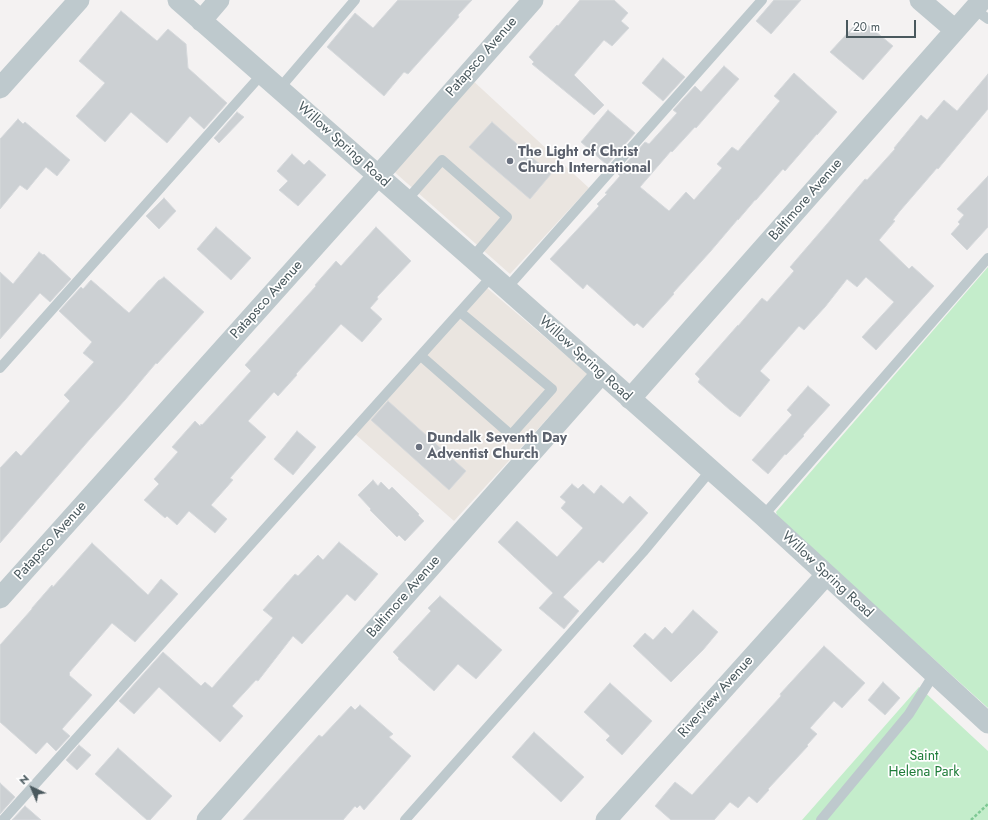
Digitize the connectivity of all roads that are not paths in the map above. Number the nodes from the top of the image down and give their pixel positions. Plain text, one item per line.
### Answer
1 (79, 0) edge
2 (178, 0) edge
3 (219, 0) edge
4 (355, 0) edge
5 (532, 0) edge
6 (762, 0) edge
7 (920, 0) edge
8 (981, 9) edge
9 (201, 21) junction
10 (955, 30) junction
11 (262, 74) junction
12 (0, 88) edge
13 (279, 89) junction
14 (378, 176) junction
15 (406, 201) junction
16 (472, 258) junction
17 (988, 258) edge
18 (499, 282) junction
19 (460, 312) junction
20 (421, 356) junction
21 (0, 368) edge
22 (601, 374) junction
23 (630, 399) junction
24 (711, 470) junction
25 (763, 516) junction
26 (826, 575) junction
27 (0, 598) edge
28 (934, 674) junction
29 (988, 723) edge
30 (3, 820) edge
31 (207, 820) edge
32 (405, 820) edge
33 (606, 820) edge
34 (821, 820) edge

1 - 12 street
2 - 9 street, Willow Spring Road
3 - 9 street
4 - 13 lane
5 - 14 street, Patapsco Avenue
6 - 18 lane
7 - 10 street
8 - 10 street, Baltimore Avenue
9 - 11 street, Willow Spring Road
10 - 23 street, Baltimore Avenue
11 - 13 street, Willow Spring Road
11 - 21 lane
13 - 14 street, Willow Spring Road
14 - 15 street, Willow Spring Road
14 - 27 street, Patapsco Avenue
15 - 16 street, Willow Spring Road
15 - 16 lane
16 - 18 street, Willow Spring Road
17 - 25 lane
18 - 19 lane
18 - 22 street, Willow Spring Road
19 - 20 lane
19 - 20 lane
20 - 30 lane
22 - 23 street, Willow Spring Road
22 - 31 street, Baltimore Avenue
23 - 24 street, Willow Spring Road
24 - 25 street, Willow Spring Road
24 - 32 lane
25 - 26 street, Willow Spring Road
26 - 28 street, Willow Spring Road
26 - 33 street, Riverview Avenue
28 - 29 street, Willow Spring Road
28 - 34 lane

